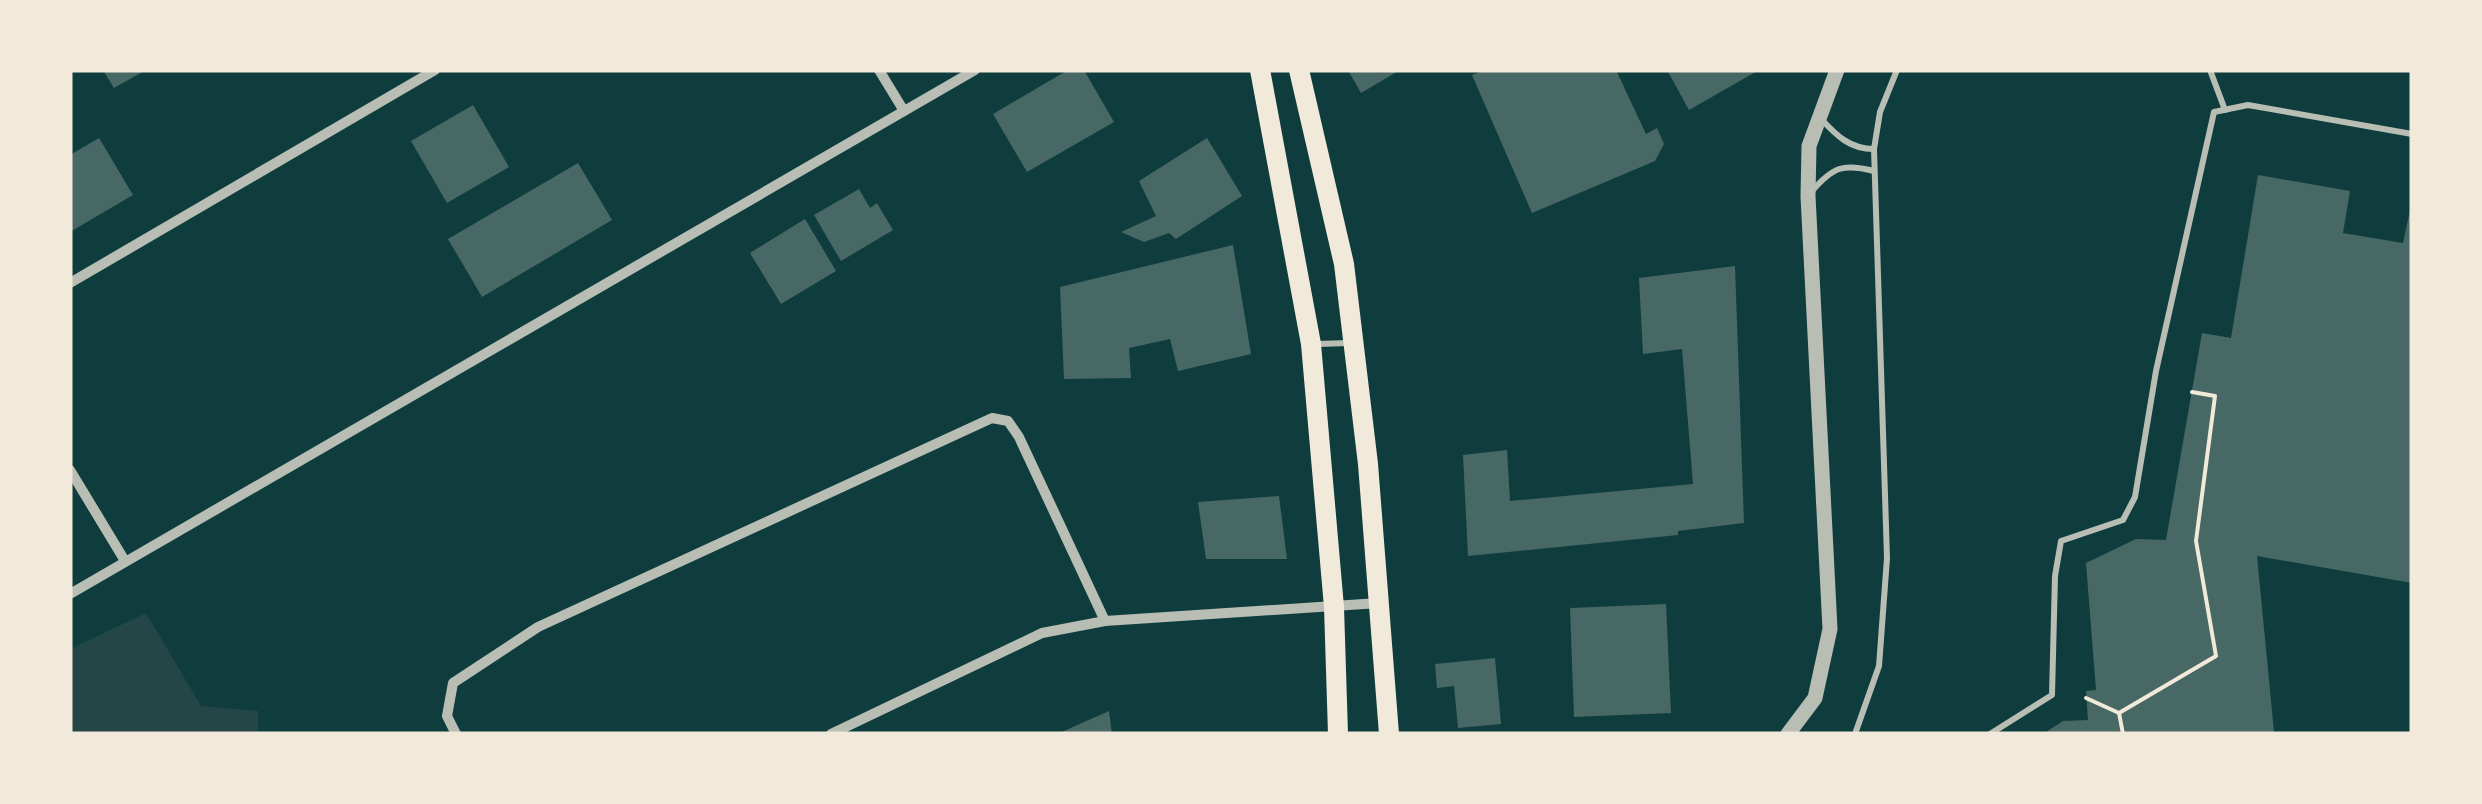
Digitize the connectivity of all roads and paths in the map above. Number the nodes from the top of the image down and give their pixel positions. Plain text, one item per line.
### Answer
1 (435, 70) edge
2 (880, 70) edge
3 (976, 70) edge
4 (1260, 70) edge
5 (1299, 70) edge
6 (1837, 70) edge
7 (1897, 70) edge
8 (2210, 70) edge
9 (2225, 110) junction
10 (904, 111) junction
11 (1819, 117) junction
12 (2412, 134) edge
13 (1874, 149) junction
14 (1874, 171) junction
15 (1808, 196) junction
16 (70, 283) edge
17 (1354, 342) junction
18 (1311, 344) junction
19 (2192, 392) dead end
20 (70, 470) edge
21 (125, 561) junction
22 (70, 594) edge
23 (1379, 602) junction
24 (1334, 607) junction
25 (1105, 622) junction
26 (2086, 698) dead end
27 (2119, 714) junction
28 (456, 734) edge
29 (831, 734) edge
30 (1338, 734) edge
31 (1390, 734) edge
32 (1788, 734) edge
33 (1855, 734) edge
34 (1990, 734) edge
35 (2123, 734) edge

1 - 16 street
2 - 10 street
3 - 10 street
4 - 18 main road
5 - 17 main road
6 - 11 street
7 - 13 lane
8 - 9 lane
9 - 12 lane
9 - 34 lane
10 - 21 street
11 - 13 lane
11 - 15 street
13 - 14 lane
14 - 15 lane
14 - 33 lane
15 - 32 street
17 - 18 lane
17 - 23 main road
18 - 24 main road
19 - 27 path
20 - 21 street
21 - 22 street
23 - 24 street
23 - 31 main road
24 - 25 street
24 - 30 main road
25 - 28 street
25 - 29 street
26 - 27 path
27 - 35 path

